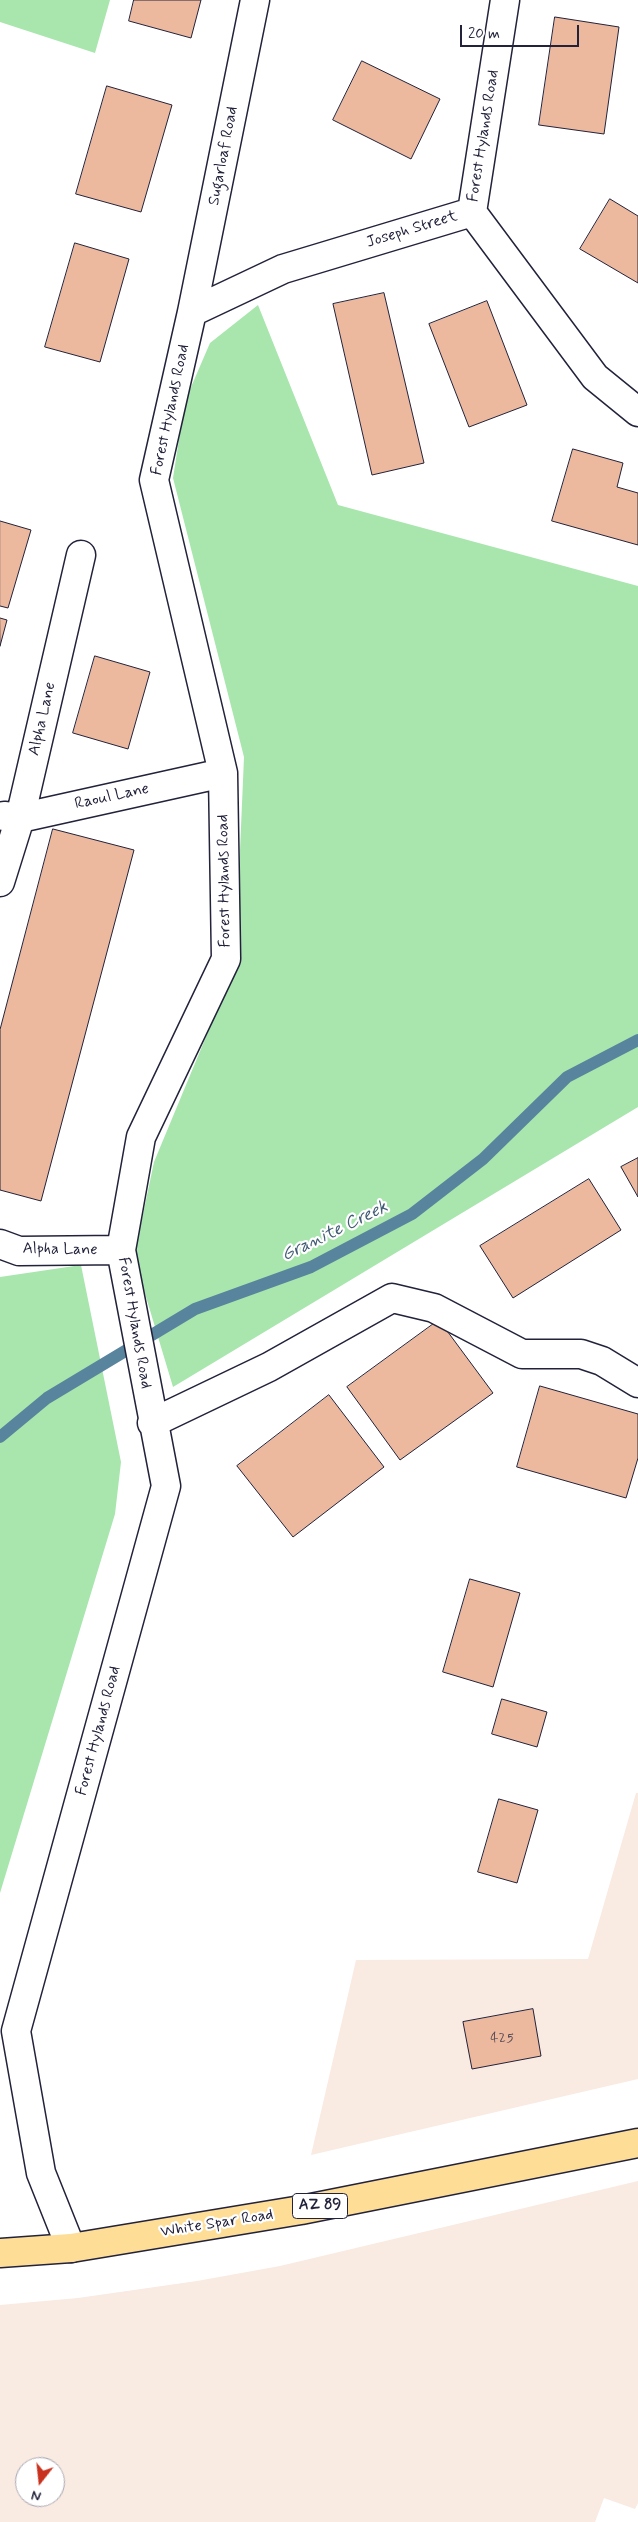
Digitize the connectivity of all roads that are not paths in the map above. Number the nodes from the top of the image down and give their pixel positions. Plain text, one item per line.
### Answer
1 (255, 0) edge
2 (504, 0) edge
3 (472, 212) junction
4 (192, 312) junction
5 (638, 412) edge
6 (81, 555) dead end
7 (223, 773) junction
8 (10, 817) edge
9 (0, 882) edge
10 (0, 1244) edge
11 (121, 1250) junction
12 (638, 1383) edge
13 (152, 1423) junction
14 (638, 2143) edge
15 (71, 2248) junction
16 (0, 2253) edge

1 - 4 street, Sugarloaf Road
2 - 3 street, Forest Hylands Road
3 - 4 street, Joseph Street
3 - 5 street, Joseph Street
4 - 7 street, Forest Hylands Road
6 - 8 street, Alpha Lane
7 - 8 street, Raoul Lane
7 - 11 street, Forest Hylands Road
8 - 9 street, Alpha Lane
10 - 11 street, Alpha Lane
11 - 13 street, Forest Hylands Road
12 - 13 street
13 - 15 street, Forest Hylands Road
14 - 15 main road, White Spar Road / AZ 89
15 - 16 main road, White Spar Road / AZ 89

